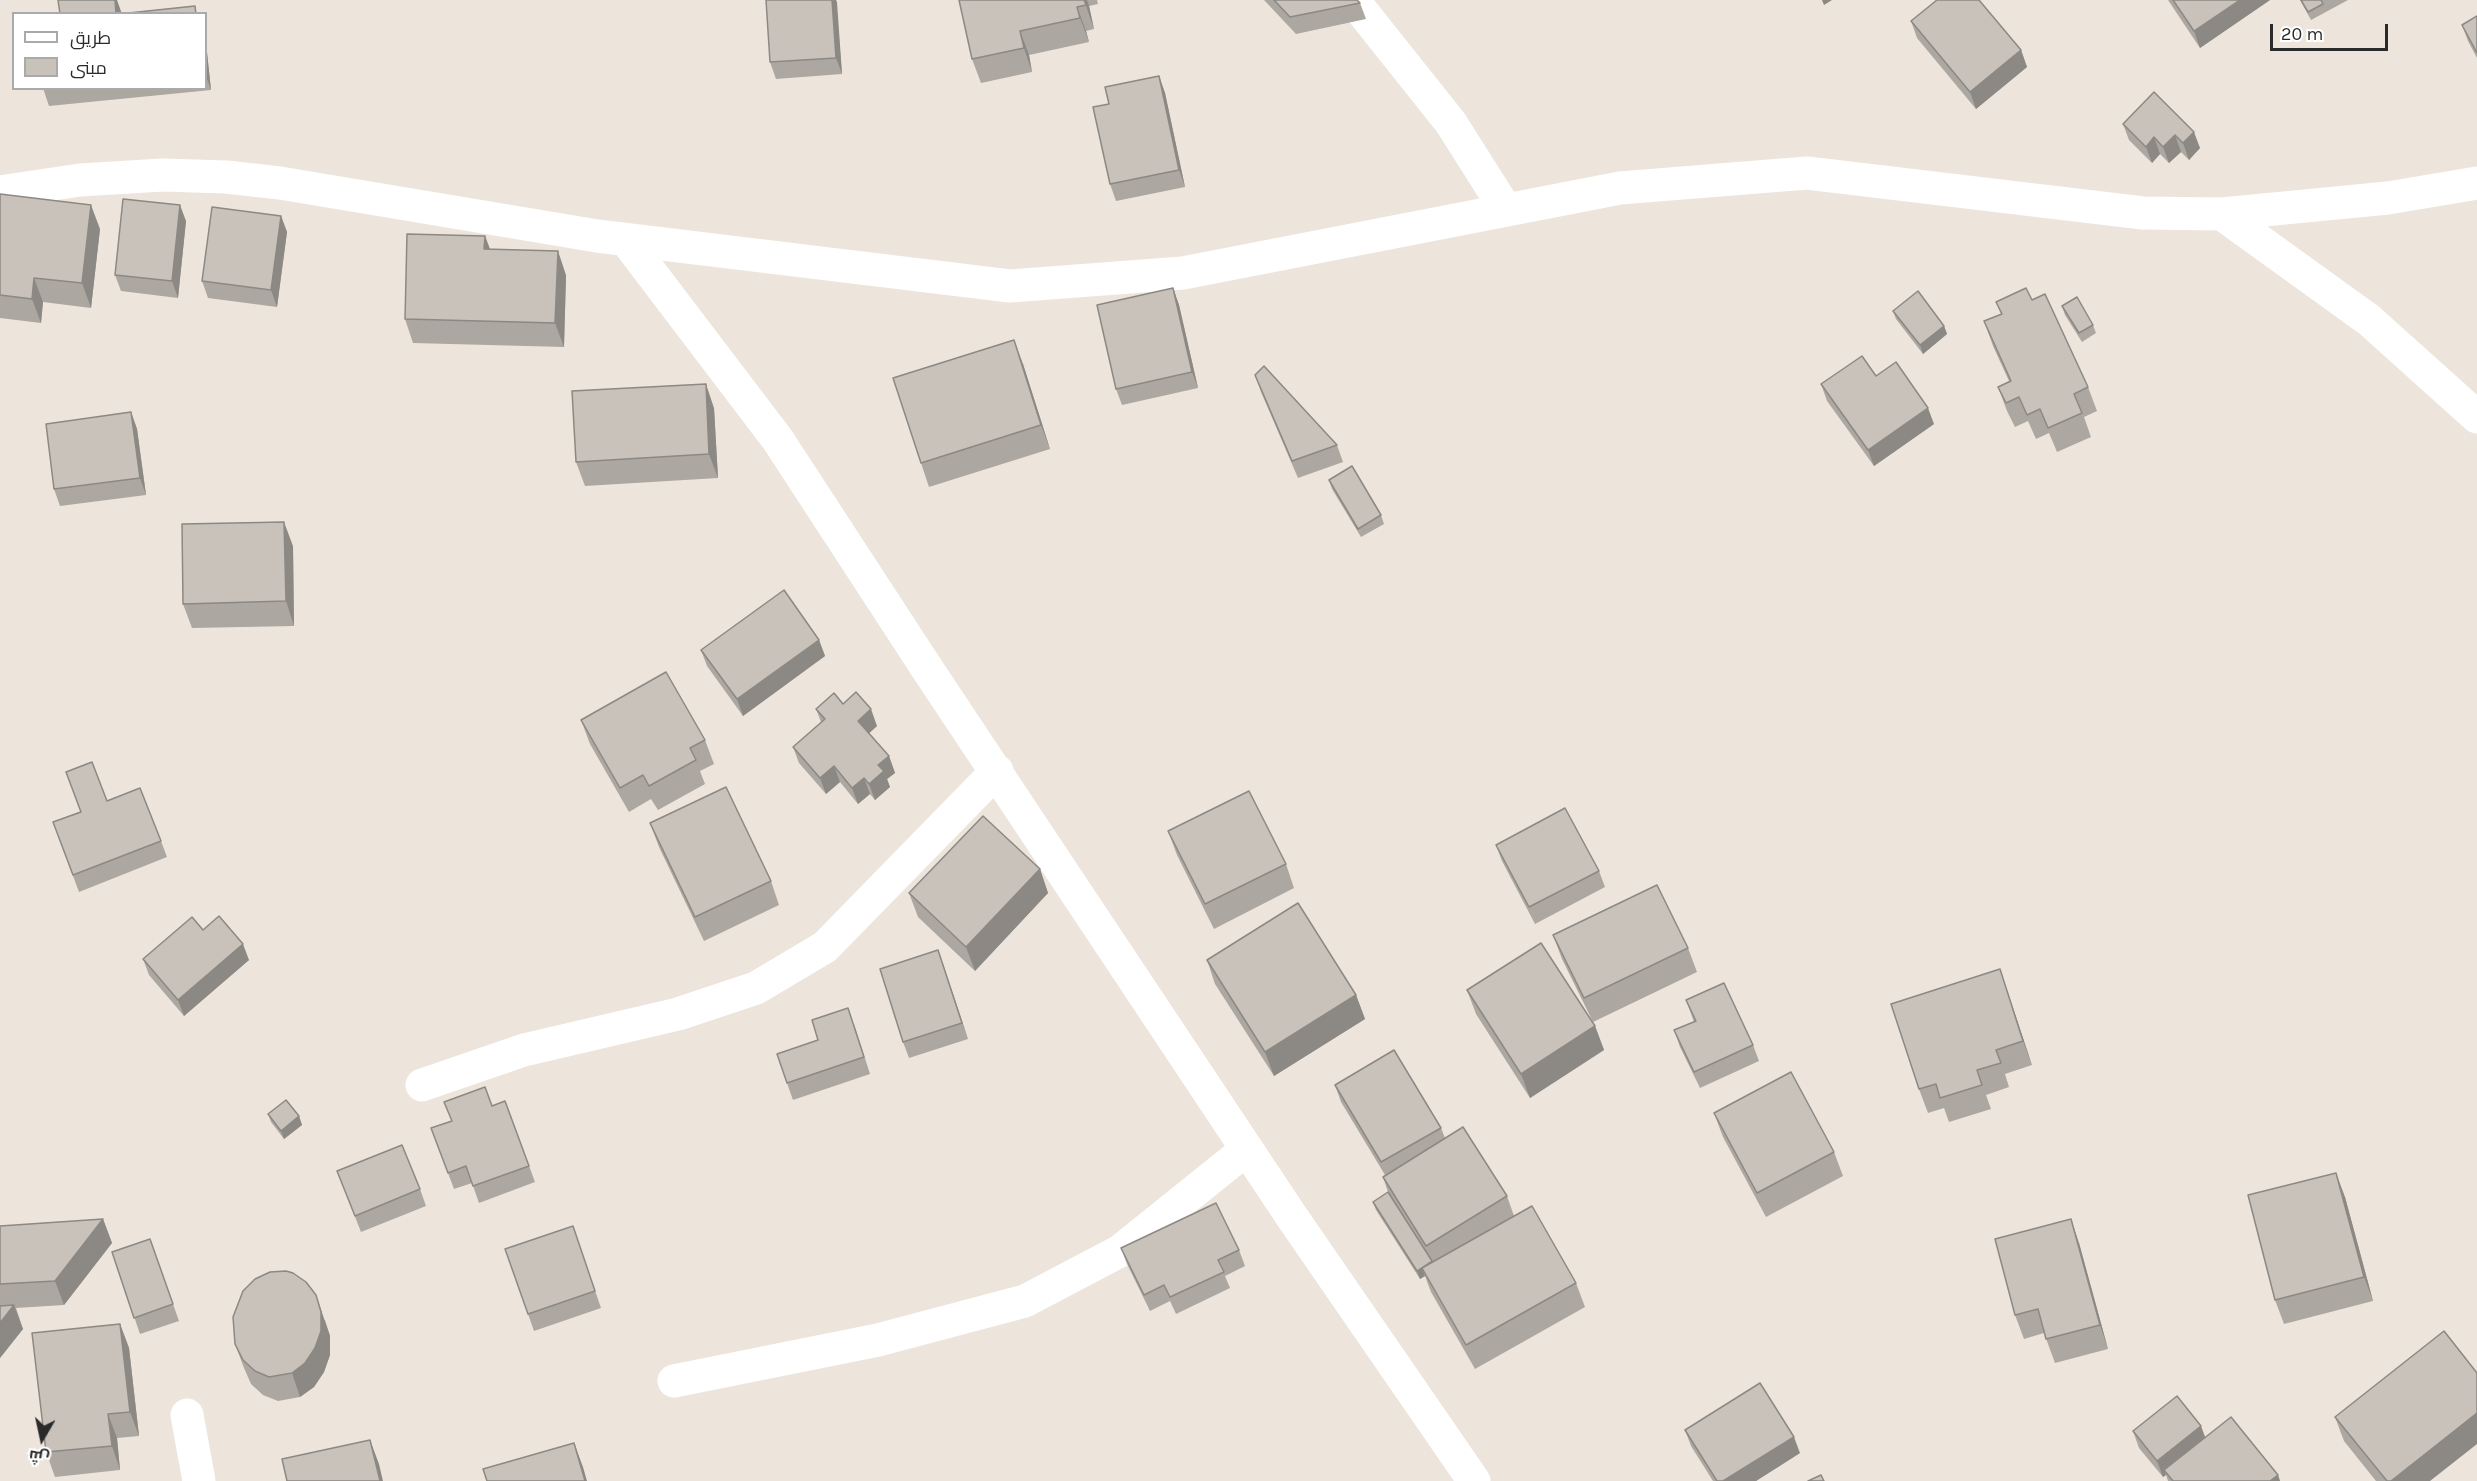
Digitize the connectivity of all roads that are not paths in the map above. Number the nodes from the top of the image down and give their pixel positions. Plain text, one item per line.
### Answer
1 (1353, 0) edge
2 (2477, 183) edge
3 (0, 192) edge
4 (1506, 210) junction
5 (2222, 214) junction
6 (626, 240) junction
7 (2477, 417) edge
8 (997, 771) junction
9 (422, 1085) dead end
10 (1247, 1149) junction
11 (674, 1381) dead end
12 (188, 1415) dead end
13 (199, 1481) edge
14 (1474, 1481) edge

1 - 4 street
2 - 5 street
3 - 6 street
4 - 5 street
4 - 6 street
5 - 7 street
6 - 8 street
8 - 9 street
8 - 10 street
10 - 11 street
10 - 14 street
12 - 13 street

